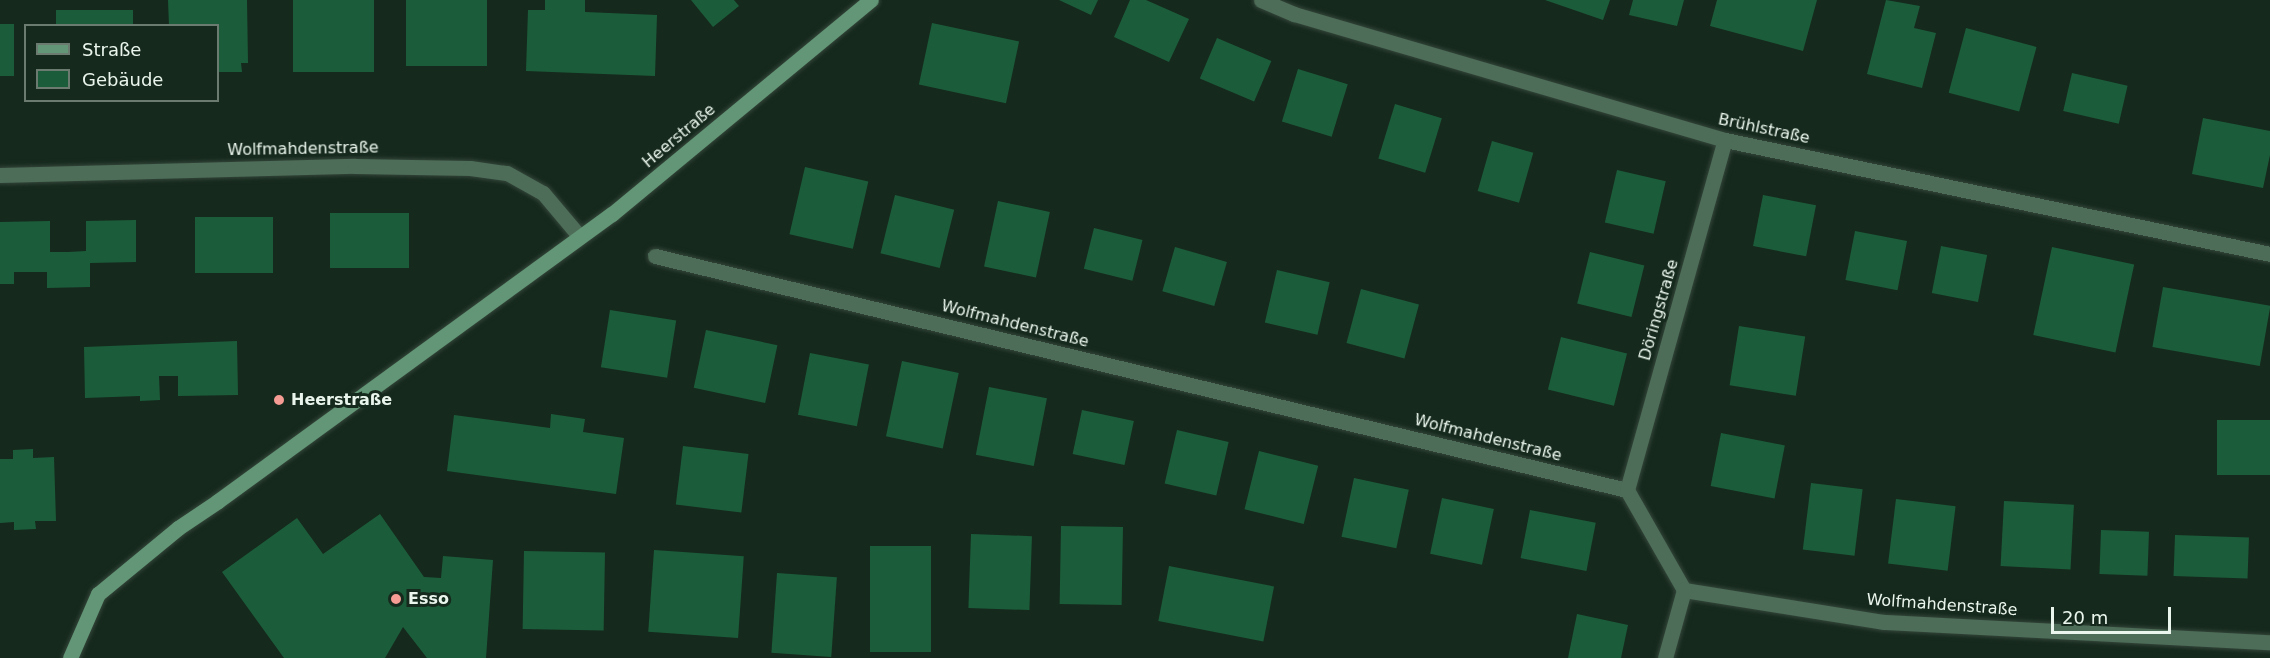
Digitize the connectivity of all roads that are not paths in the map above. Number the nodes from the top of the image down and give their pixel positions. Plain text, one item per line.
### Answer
1 (871, 0) edge
2 (1262, 0) edge
3 (1725, 140) junction
4 (0, 175) edge
5 (580, 237) junction
6 (2270, 254) edge
7 (655, 256) dead end
8 (1627, 490) junction
9 (1684, 590) junction
10 (2270, 642) edge
11 (70, 658) edge
12 (1665, 658) edge

1 - 5 street, Heerstraße
2 - 3 street, Brühlstraße
3 - 6 street, Brühlstraße
3 - 8 street, Döringstraße
4 - 5 street, Wolfmahdenstraße
5 - 11 street, Heerstraße
7 - 8 street, Wolfmahdenstraße
8 - 9 street
9 - 10 street, Wolfmahdenstraße
9 - 12 street

